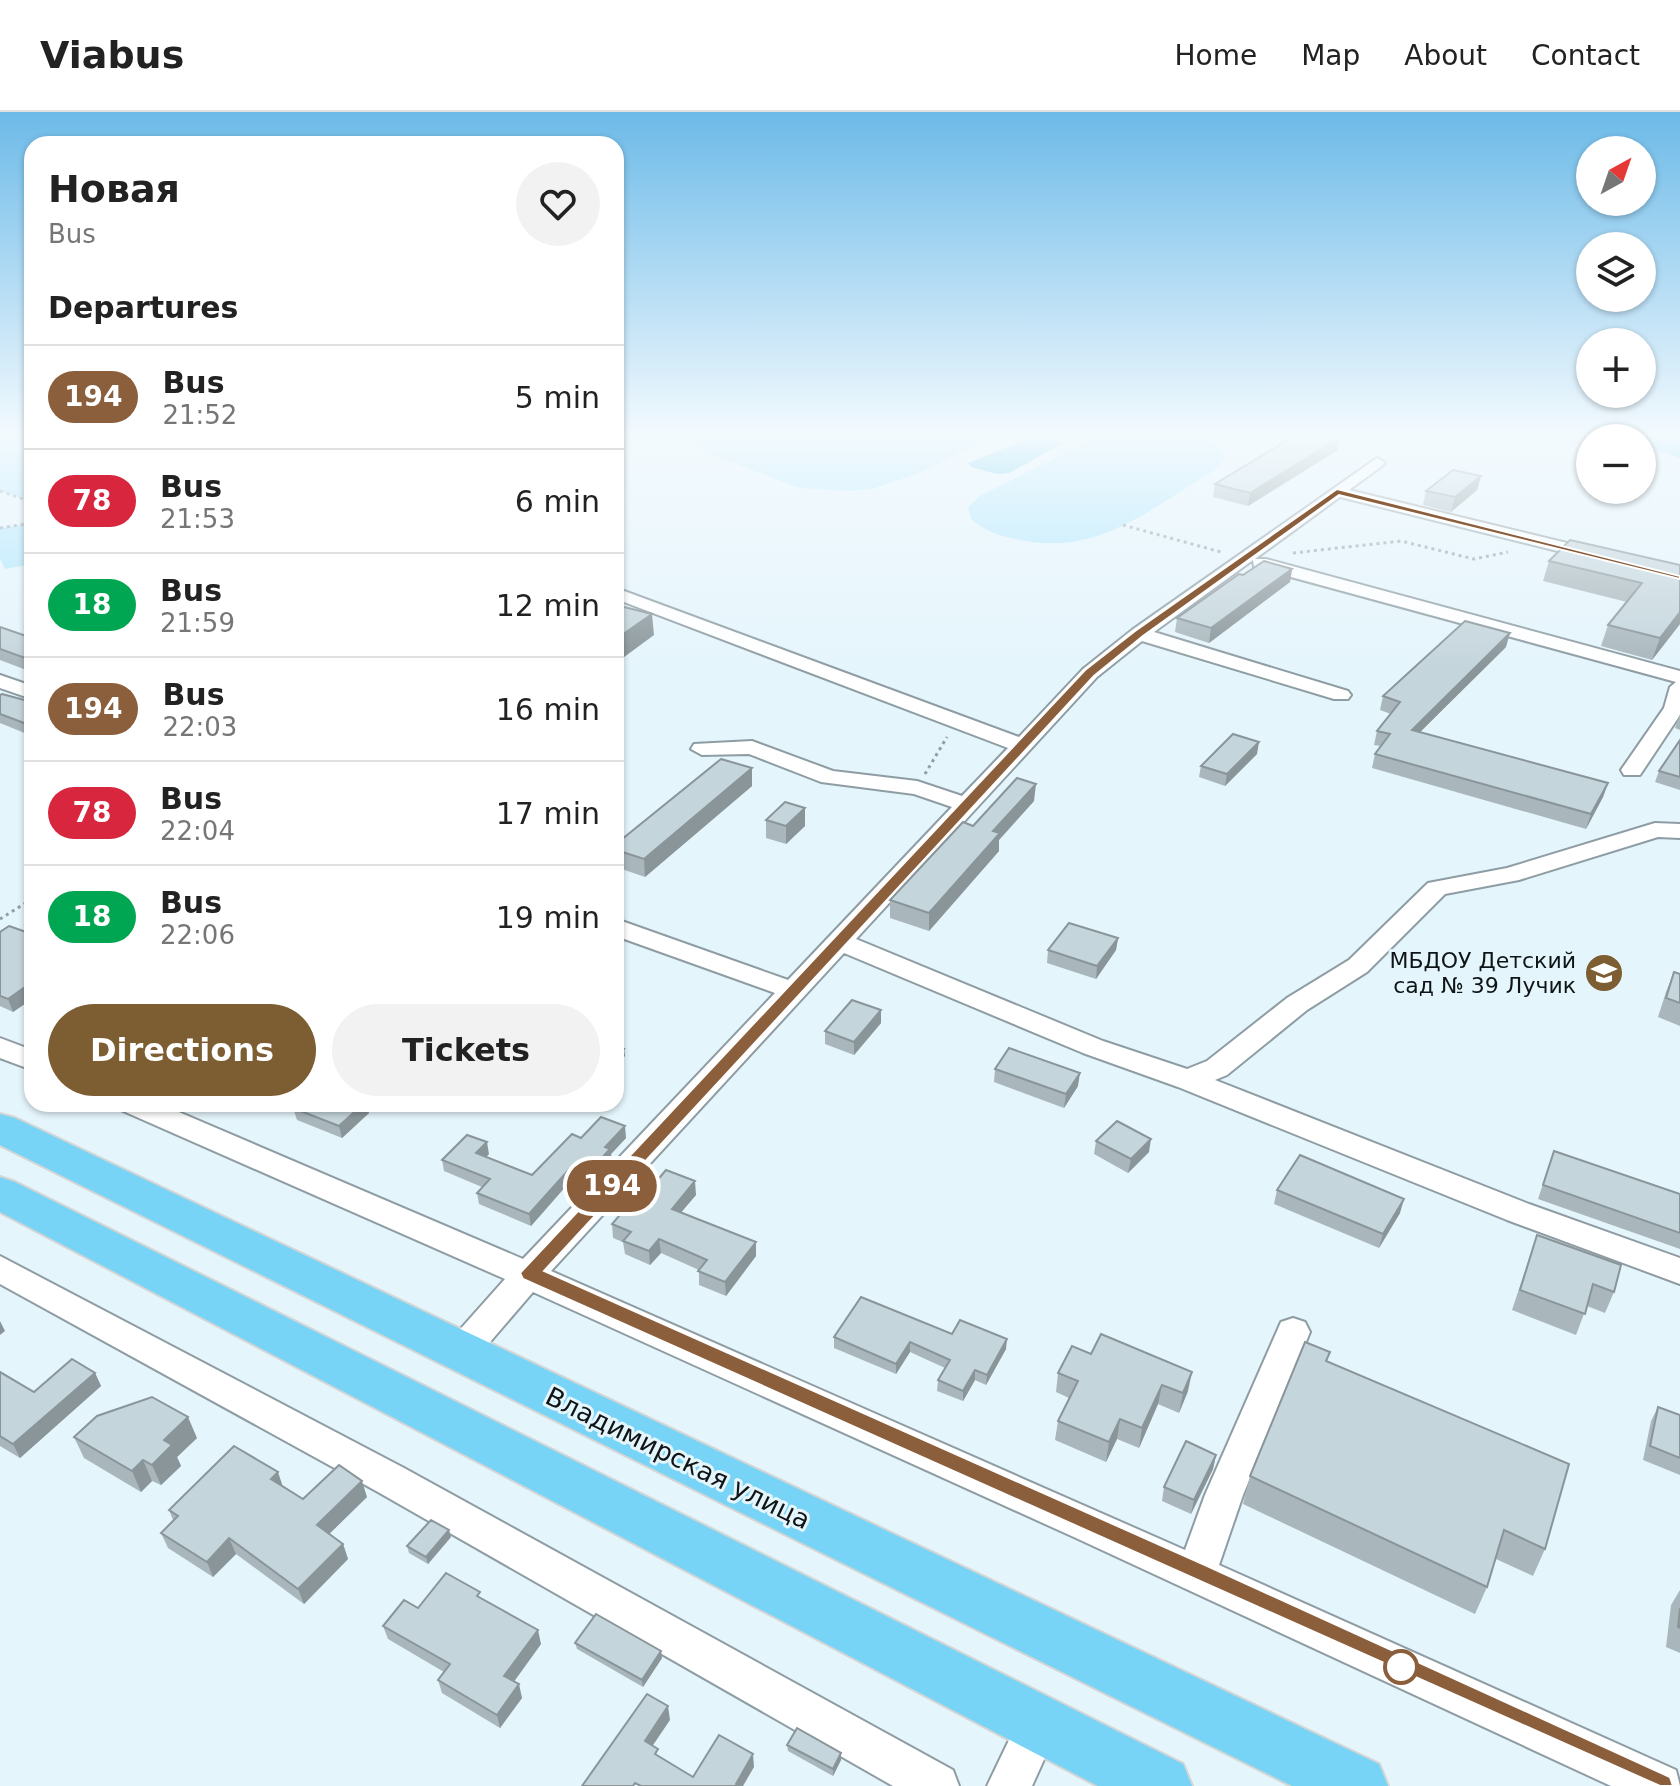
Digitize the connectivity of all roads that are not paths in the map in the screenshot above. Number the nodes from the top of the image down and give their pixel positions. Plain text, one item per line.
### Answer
1 (1308, 513) edge
2 (1424, 513) edge
3 (1245, 558) junction
4 (1608, 559) edge
5 (624, 596) edge
6 (1139, 634) junction
7 (1680, 677) edge
8 (0, 681) edge
9 (1680, 687) edge
10 (24, 690) edge
11 (1341, 695) dead end
12 (1021, 745) junction
13 (702, 749) dead end
14 (1632, 770) dead end
15 (967, 805) junction
16 (1680, 831) edge
17 (624, 930) edge
18 (840, 942) junction
19 (794, 991) junction
20 (0, 1047) edge
21 (24, 1058) edge
22 (1188, 1080) junction
23 (152, 1112) edge
24 (0, 1128) edge
25 (0, 1193) edge
26 (0, 1269) edge
27 (1680, 1271) edge
28 (530, 1273) junction
29 (1293, 1332) dead end
30 (460, 1353) junction
31 (1197, 1573) junction
32 (1039, 1724) junction
33 (937, 1786) edge
34 (1009, 1786) edge
35 (1161, 1786) edge
36 (1357, 1786) edge
37 (1660, 1786) edge

1 - 3 street
2 - 4 street
3 - 6 street
3 - 7 street
5 - 12 street
6 - 11 street
6 - 12 street
8 - 10 street
9 - 14 street
12 - 15 street
13 - 15 street
15 - 18 street
16 - 22 street
17 - 19 street
18 - 19 street
18 - 22 street
19 - 28 street
20 - 21 street
22 - 27 street
23 - 28 street
24 - 30 highway, Владимирская улица
25 - 32 highway
26 - 33 street
28 - 30 street
28 - 31 street
29 - 31 street
30 - 36 highway, Владимирская улица
31 - 37 street
32 - 34 street
32 - 35 highway

